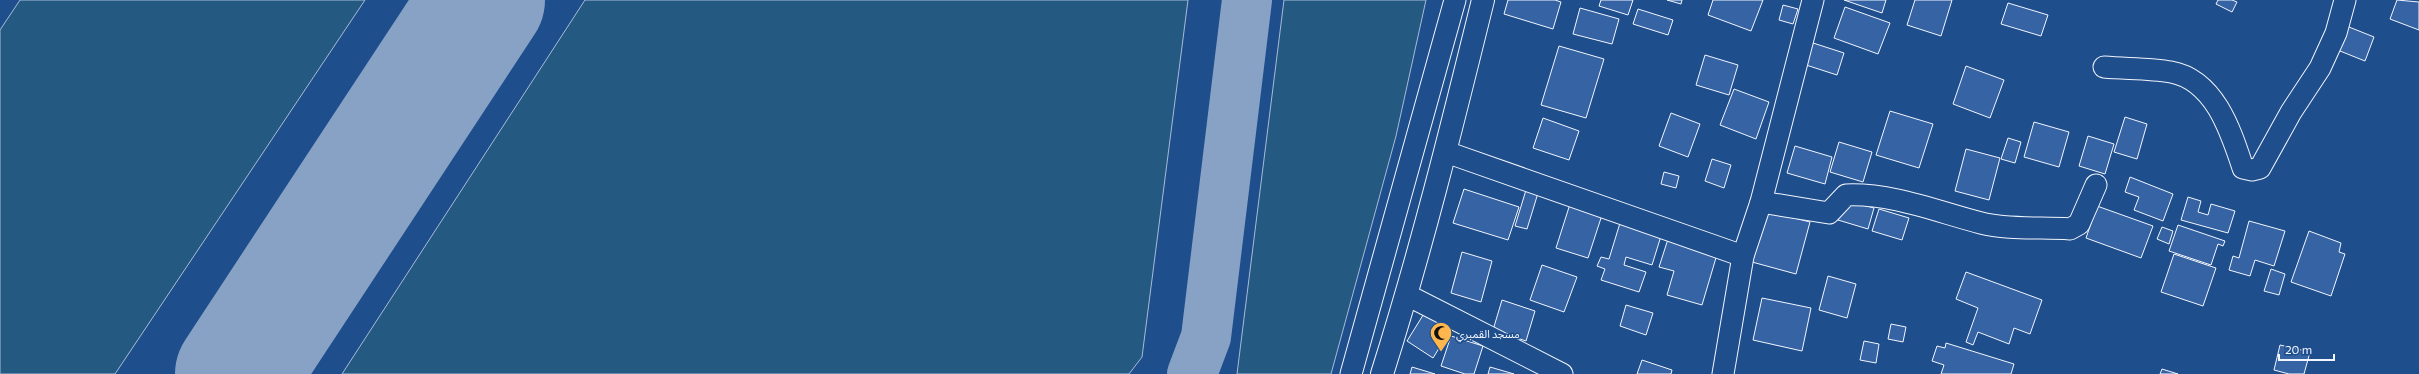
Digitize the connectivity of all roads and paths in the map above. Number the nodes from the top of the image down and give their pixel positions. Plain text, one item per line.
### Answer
1 (1456, 0) edge
2 (1483, 0) edge
3 (1812, 0) edge
4 (2345, 0) edge
5 (2104, 67) dead end
6 (1446, 152) junction
7 (2096, 185) dead end
8 (1761, 202) junction
9 (1743, 256) junction
10 (1407, 295) junction
11 (1351, 374) edge
12 (1382, 374) edge
13 (1562, 374) edge
14 (1723, 374) edge

1 - 11 street
2 - 6 main road
3 - 8 street
4 - 5 street
6 - 9 street
6 - 10 main road
7 - 8 street
8 - 9 street
9 - 14 street
10 - 12 main road
10 - 13 street

